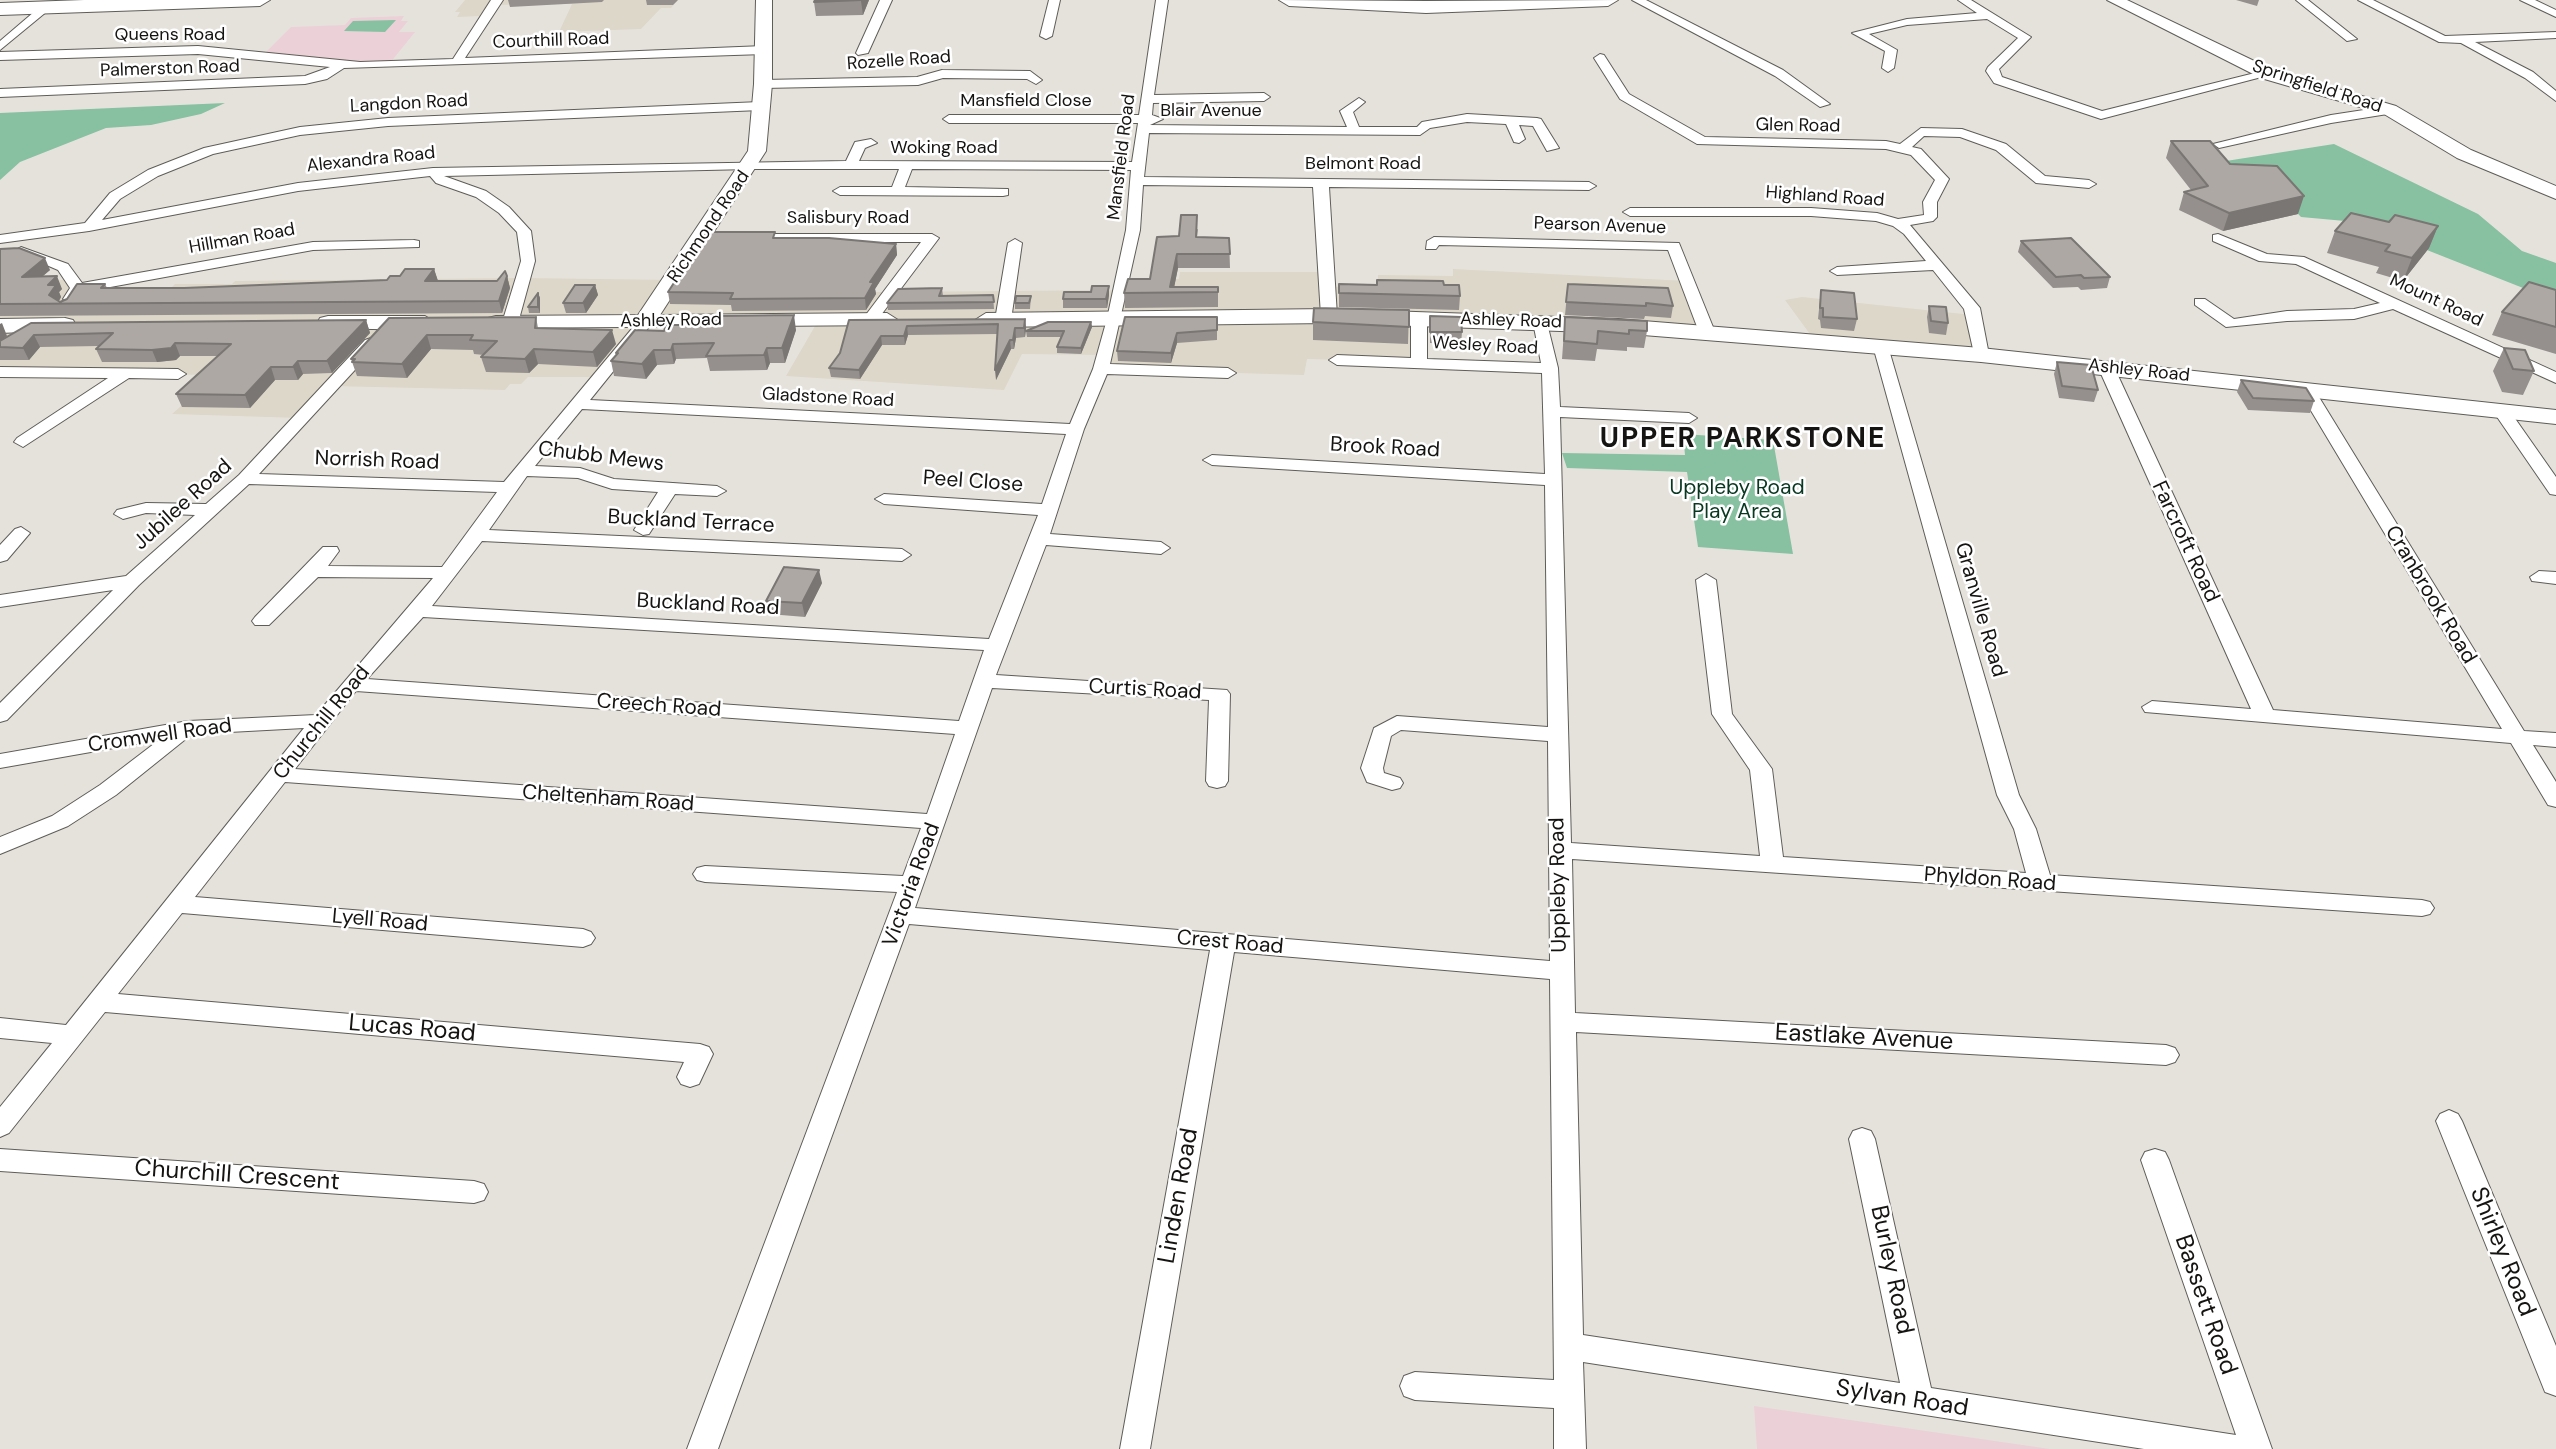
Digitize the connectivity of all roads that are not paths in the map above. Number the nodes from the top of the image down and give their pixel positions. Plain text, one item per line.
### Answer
1 (260, 0) edge
2 (497, 0) edge
3 (764, 0) edge
4 (886, 0) edge
5 (1054, 0) edge
6 (1162, 0) edge
7 (1289, 0) edge
8 (1608, 0) edge
9 (1638, 0) edge
10 (1963, 0) edge
11 (2115, 0) edge
12 (2301, 0) edge
13 (2364, 0) edge
14 (2526, 0) edge
15 (124, 2) edge
16 (1492, 3) edge
17 (45, 8) junction
18 (0, 9) edge
19 (2556, 13) edge
20 (1985, 16) junction
21 (1845, 28) dead end
22 (1858, 33) junction
23 (1046, 36) dead end
24 (2556, 36) edge
25 (2351, 39) dead end
26 (2465, 41) junction
27 (0, 47) edge
28 (764, 50) junction
29 (862, 53) dead end
30 (0, 56) edge
31 (1600, 58) dead end
32 (457, 62) junction
33 (339, 66) junction
34 (1888, 68) dead end
35 (2267, 74) junction
36 (1036, 80) dead end
37 (763, 84) junction
38 (0, 93) edge
39 (1264, 97) dead end
40 (2556, 97) edge
41 (1148, 99) junction
42 (1359, 102) dead end
43 (1824, 103) dead end
44 (760, 106) junction
45 (2390, 110) junction
46 (948, 119) dead end
47 (1511, 121) junction
48 (1144, 124) junction
49 (1354, 129) junction
50 (1519, 139) dead end
51 (871, 143) dead end
52 (2219, 144) dead end
53 (1905, 147) junction
54 (1552, 148) dead end
55 (750, 165) junction
56 (907, 165) junction
57 (851, 166) junction
58 (433, 172) junction
59 (1138, 174) junction
60 (1318, 184) junction
61 (2089, 184) dead end
62 (1589, 186) dead end
63 (840, 191) dead end
64 (897, 191) junction
65 (1003, 192) dead end
66 (2556, 193) edge
67 (1630, 212) dead end
68 (1898, 223) junction
69 (89, 227) junction
70 (21, 237) junction
71 (718, 238) junction
72 (2218, 238) dead end
73 (0, 239) edge
74 (1432, 241) dead end
75 (1015, 243) dead end
76 (414, 244) dead end
77 (1937, 265) junction
78 (1836, 271) dead end
79 (78, 288) junction
80 (2200, 302) dead end
81 (2394, 304) junction
82 (65, 307) edge
83 (1329, 316) junction
84 (512, 317) junction
85 (1419, 318) junction
86 (1115, 319) junction
87 (870, 320) junction
88 (911, 320) edge
89 (964, 320) edge
90 (1003, 320) junction
91 (645, 322) junction
92 (1541, 322) junction
93 (302, 323) edge
94 (391, 323) junction
95 (444, 323) edge
96 (470, 323) edge
97 (86, 325) edge
98 (1707, 332) junction
99 (5, 335) edge
100 (1881, 346) junction
101 (1981, 355) junction
102 (1337, 360) dead end
103 (1419, 362) junction
104 (1550, 368) junction
105 (2106, 368) junction
106 (1101, 369) junction
107 (0, 372) edge
108 (1228, 373) dead end
109 (123, 374) junction
110 (178, 374) dead end
111 (2556, 378) edge
112 (2305, 389) junction
113 (578, 404) junction
114 (2501, 411) junction
115 (1552, 412) junction
116 (1689, 417) dead end
117 (2556, 417) edge
118 (1076, 429) junction
119 (23, 442) dead end
120 (1212, 460) dead end
121 (245, 479) junction
122 (515, 479) junction
123 (1554, 480) junction
124 (670, 488) junction
125 (2556, 490) edge
126 (717, 491) dead end
127 (891, 502) dead end
128 (210, 510) junction
129 (1047, 510) junction
130 (123, 514) dead end
131 (643, 530) dead end
132 (21, 533) dead end
133 (477, 535) junction
134 (1040, 540) junction
135 (1161, 546) dead end
136 (330, 551) dead end
137 (902, 555) dead end
138 (0, 556) edge
139 (313, 571) junction
140 (446, 573) junction
141 (1706, 580) dead end
142 (132, 581) junction
143 (0, 601) edge
144 (418, 611) junction
145 (262, 621) dead end
146 (996, 645) junction
147 (984, 681) junction
148 (351, 684) junction
149 (2152, 707) dead end
150 (0, 715) edge
151 (2265, 716) junction
152 (321, 721) junction
153 (966, 727) junction
154 (188, 728) junction
155 (1559, 735) junction
156 (2517, 737) junction
157 (2556, 740) edge
158 (0, 761) edge
159 (280, 775) junction
160 (1217, 781) dead end
161 (1392, 783) dead end
162 (2556, 800) edge
163 (935, 822) junction
164 (0, 846) edge
165 (1558, 850) junction
166 (1772, 864) junction
167 (705, 874) dead end
168 (2041, 884) junction
169 (912, 885) junction
170 (178, 904) junction
171 (2422, 908) dead end
172 (901, 915) junction
173 (583, 938) dead end
174 (1223, 943) junction
175 (1560, 971) junction
176 (99, 1002) junction
177 (1561, 1021) junction
178 (0, 1028) edge
179 (72, 1035) junction
180 (2166, 1055) dead end
181 (690, 1077) dead end
182 (2449, 1121) dead end
183 (0, 1126) edge
184 (1862, 1139) dead end
185 (0, 1160) edge
186 (2155, 1160) dead end
187 (474, 1192) dead end
188 (1568, 1346) junction
189 (2556, 1382) edge
190 (1415, 1386) dead end
191 (1569, 1395) junction
192 (1919, 1402) junction
193 (702, 1449) edge
194 (1135, 1449) edge
195 (1570, 1449) edge
196 (2236, 1449) edge
197 (2256, 1449) edge

1 - 15 highway
2 - 32 street
3 - 28 main road, Richmond Road
4 - 29 street
5 - 23 street
6 - 41 street, Mansfield Road
7 - 16 highway
8 - 16 highway
9 - 43 street
10 - 20 street
11 - 35 main road, Springfield Road
12 - 25 street
13 - 26 street
14 - 19 street
15 - 17 highway
17 - 18 highway
17 - 27 street
20 - 22 street
20 - 35 street
21 - 22 street
22 - 34 street
24 - 26 street
26 - 40 street
28 - 32 street, Courthill Road
28 - 37 main road, Richmond Road
30 - 33 street, Queens Road
31 - 53 street, Glen Road
32 - 33 street, Courthill Road
33 - 38 street, Palmerston Road
35 - 45 main road, Springfield Road
36 - 37 street, Rozelle Road
37 - 44 main road, Richmond Road
39 - 41 street
41 - 48 street, Mansfield Road
42 - 49 street
44 - 55 main road, Richmond Road
44 - 69 street, Langdon Road
45 - 52 street
45 - 66 main road, Springfield Road
46 - 48 street, Mansfield Close
47 - 49 street, Blair Avenue
47 - 50 street
47 - 54 street, Blair Avenue
48 - 49 street, Blair Avenue
48 - 59 street, Mansfield Road
51 - 57 street
53 - 61 street
53 - 68 street
55 - 57 street, Woking Road
55 - 58 street, Alexandra Road
55 - 71 main road, Richmond Road
56 - 57 street, Woking Road
56 - 59 street, Woking Road
56 - 64 street
58 - 69 street, Alexandra Road
58 - 84 street
59 - 60 street, Belmont Road
59 - 86 street, Mansfield Road
60 - 62 street, Belmont Road
60 - 83 street
63 - 64 street
64 - 65 street
67 - 68 street, Highland Road
68 - 77 street, Highland Road
69 - 70 street, Alexandra Road
70 - 73 street, Alexandra Road
70 - 79 street
71 - 87 street, Salisbury Road
71 - 91 main road, Richmond Road
72 - 81 street, Mount Road
74 - 98 street, Pearson Avenue
75 - 90 street
76 - 79 street, Hillman Road
77 - 78 street
77 - 101 street, Highland Road
79 - 82 street
80 - 81 street
81 - 111 street, Mount Road
83 - 85 main road, Ashley Road
83 - 86 main road, Ashley Road
84 - 91 main road, Ashley Road
84 - 96 main road, Ashley Road
85 - 92 main road, Ashley Road
85 - 103 street, Wesley Road
86 - 90 main road, Ashley Road
86 - 106 street, Victoria Road
87 - 88 main road, Ashley Road
87 - 91 main road, Ashley Road
89 - 90 main road, Ashley Road
91 - 113 street, Churchill Road
92 - 98 main road, Ashley Road
92 - 104 street, Uppleby Road
93 - 94 main road
94 - 95 main road
94 - 121 street, Jubilee Road
97 - 99 main road
98 - 100 main road, Ashley Road
100 - 101 main road, Ashley Road
100 - 168 street, Granville Road
101 - 105 main road, Ashley Road
102 - 103 street, Wesley Road
103 - 104 street, Wesley Road
104 - 115 street, Uppleby Road
105 - 112 main road, Ashley Road
105 - 151 street, Farcroft Road
106 - 108 street
106 - 118 street, Victoria Road
107 - 109 street
109 - 110 street
109 - 119 street
112 - 114 main road, Ashley Road
112 - 156 street, Cranbrook Road
113 - 118 street, Gladstone Road
113 - 122 street, Churchill Road
114 - 117 main road, Ashley Road
114 - 125 street
115 - 116 street
115 - 123 street, Uppleby Road
118 - 129 street, Victoria Road
120 - 123 street, Brook Road
121 - 122 street, Norrish Road
121 - 128 street, Jubilee Road
122 - 124 street, Chubb Mews
122 - 133 street, Churchill Road
123 - 155 street, Uppleby Road
124 - 126 street, Chubb Mews
124 - 131 street
127 - 129 street, Peel Close
128 - 130 street
128 - 142 street, Jubilee Road
129 - 134 street, Victoria Road
132 - 138 street
133 - 137 street, Buckland Terrace
133 - 140 street, Churchill Road
134 - 135 street
134 - 146 street, Victoria Road
136 - 139 street
139 - 140 street
139 - 145 street
140 - 144 street, Churchill Road
141 - 166 street
142 - 143 street
142 - 150 street, Jubilee Road
144 - 146 street, Buckland Road
144 - 148 street, Churchill Road
146 - 147 street, Victoria Road
147 - 153 street, Victoria Road
147 - 160 street, Curtis Road
148 - 152 street, Churchill Road
148 - 153 street, Creech Road
149 - 151 street
151 - 156 street
152 - 154 street, Cromwell Road
152 - 159 street, Churchill Road
153 - 163 street, Victoria Road
154 - 158 street, Cromwell Road
154 - 164 street
155 - 161 street
155 - 165 street, Uppleby Road
156 - 157 street
156 - 162 street, Cranbrook Road
159 - 163 street, Cheltenham Road
159 - 170 street, Churchill Road
163 - 169 street, Victoria Road
165 - 166 street, Phyldon Road
165 - 175 street, Uppleby Road
166 - 168 street, Phyldon Road
167 - 169 street
168 - 171 street, Phyldon Road
169 - 172 street, Victoria Road
170 - 173 street, Lyell Road
170 - 176 street, Churchill Road
172 - 174 street, Crest Road
172 - 193 street, Victoria Road
174 - 175 street, Crest Road
174 - 194 street, Linden Road
175 - 177 street, Uppleby Road
176 - 179 street, Churchill Road
176 - 181 street, Lucas Road
177 - 180 street, Eastlake Avenue
177 - 188 street, Uppleby Road
178 - 179 street
179 - 183 street, Churchill Road
182 - 189 street, Shirley Road
184 - 192 street, Burley Road
185 - 187 street, Churchill Crescent
186 - 197 street, Bassett Road
188 - 191 street, Uppleby Road
188 - 192 street, Sylvan Road
190 - 191 street
191 - 195 street, Uppleby Road
192 - 196 street, Sylvan Road

